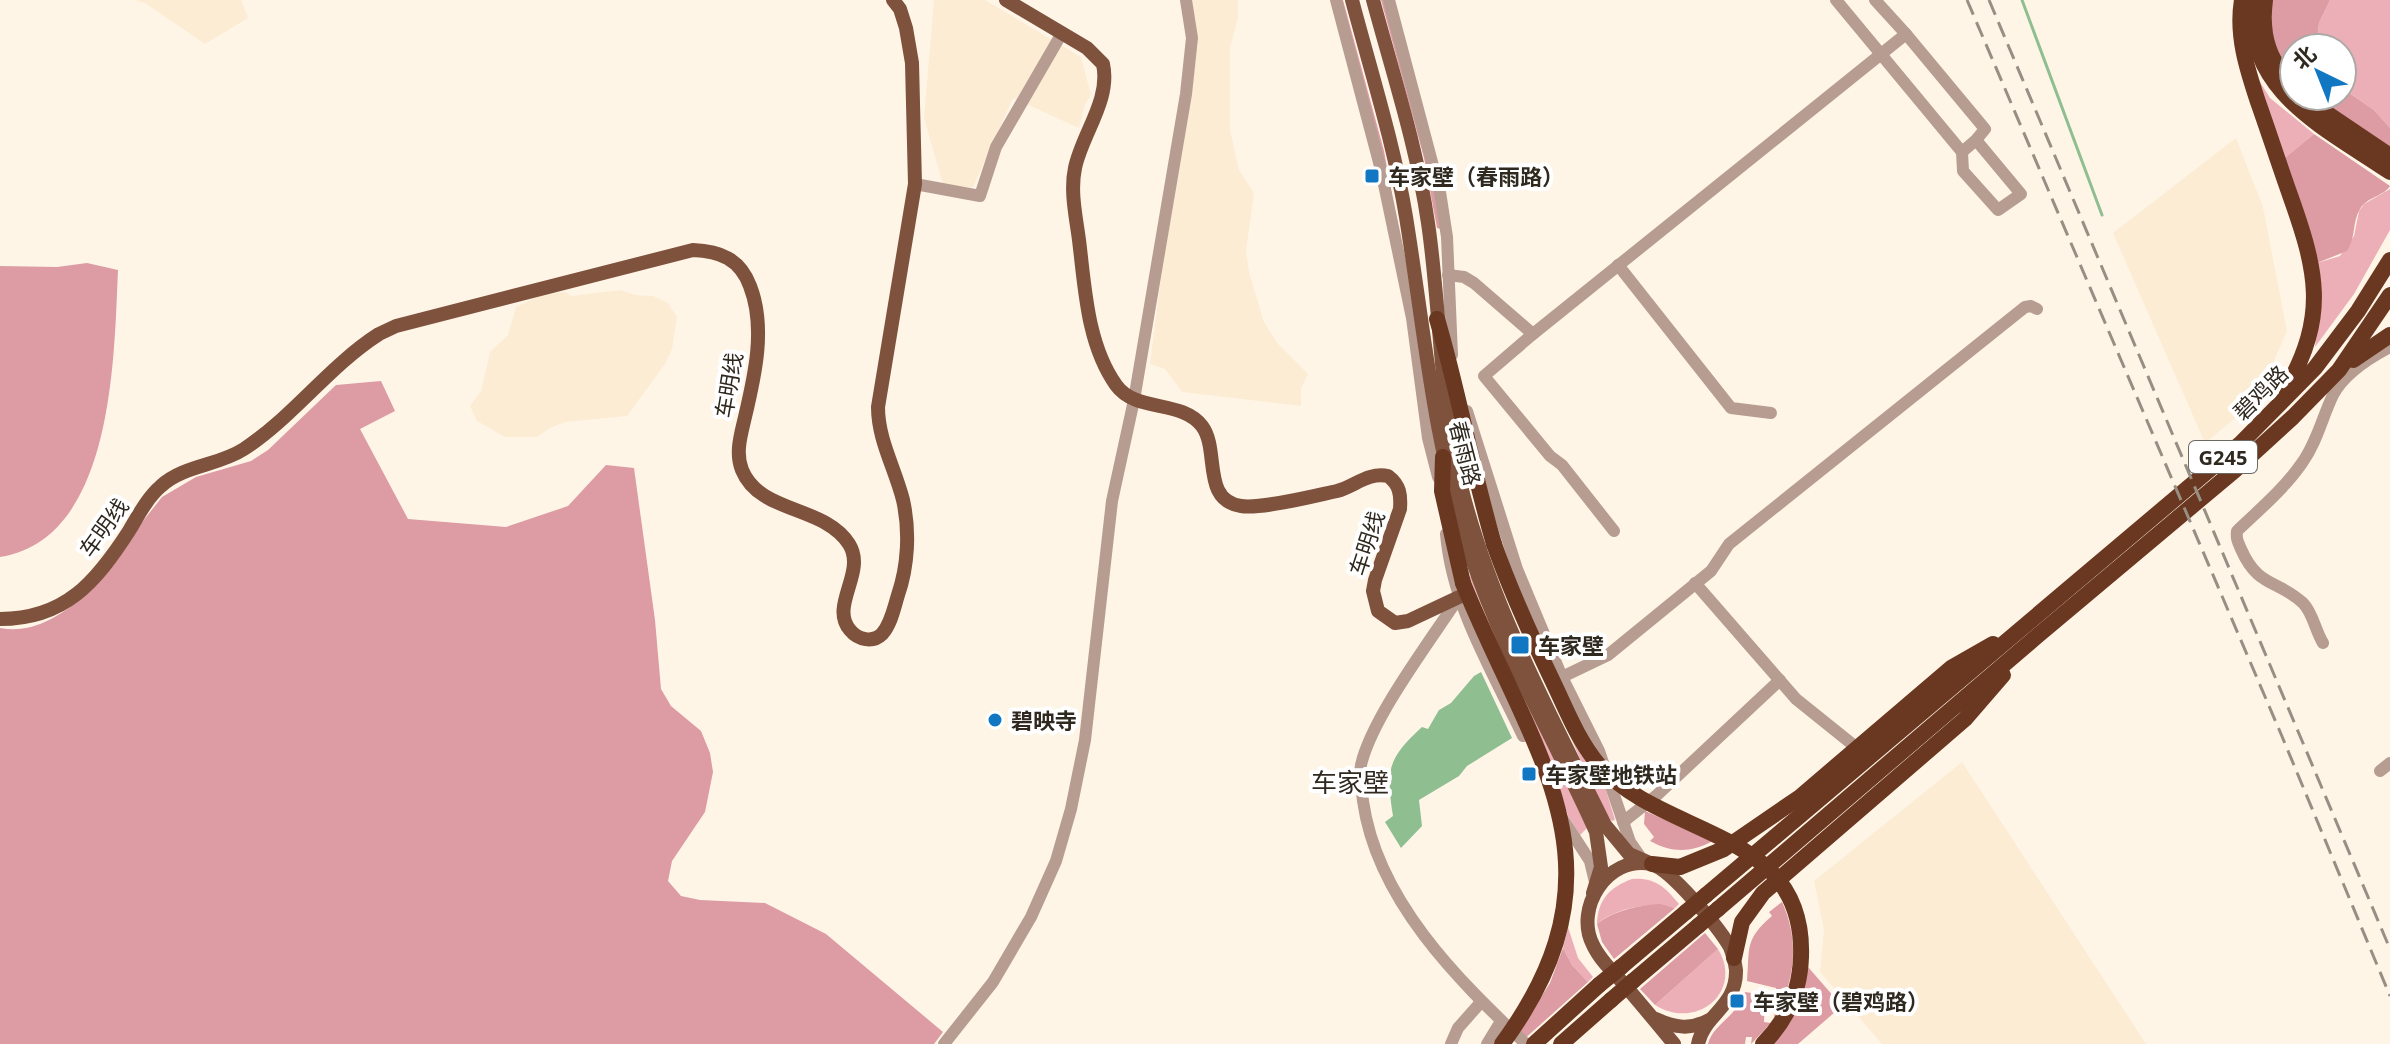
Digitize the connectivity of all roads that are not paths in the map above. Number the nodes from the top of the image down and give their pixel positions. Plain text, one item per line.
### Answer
1 (893, 0) edge
2 (1006, 0) edge
3 (1186, 0) edge
4 (1336, 0) edge
5 (1352, 0) edge
6 (1373, 0) edge
7 (1389, 0) edge
8 (1836, 0) edge
9 (1875, 0) edge
10 (2242, 0) edge
11 (2252, 0) edge
12 (2265, 0) edge
13 (1062, 33) junction
14 (1906, 34) junction
15 (1881, 53) junction
16 (2278, 70) edge
17 (2317, 112) edge
18 (2325, 120) junction
19 (1976, 140) junction
20 (1962, 152) junction
21 (2390, 156) edge
22 (2390, 172) edge
23 (915, 184) junction
24 (1412, 256) junction
25 (2390, 260) edge
26 (1618, 265) junction
27 (1448, 275) junction
28 (2390, 295) edge
29 (2037, 309) dead end
30 (1412, 318) junction
31 (1437, 319) junction
32 (1533, 334) junction
33 (2390, 335) edge
34 (2390, 347) edge
35 (2339, 370) junction
36 (1453, 373) junction
37 (1134, 400) junction
38 (1771, 413) dead end
39 (2271, 413) junction
40 (1443, 457) junction
41 (1442, 491) junction
42 (1614, 531) dead end
43 (1695, 583) junction
44 (1461, 590) junction
45 (0, 619) edge
46 (2031, 631) junction
47 (2323, 643) dead end
48 (1562, 677) junction
49 (1780, 680) junction
50 (1857, 748) junction
51 (1623, 822) junction
52 (1647, 862) junction
53 (1593, 893) junction
54 (1734, 958) junction
55 (1481, 1002) junction
56 (1718, 1014) junction
57 (1652, 1017) junction
58 (1501, 1021) junction
59 (944, 1044) edge
60 (1451, 1044) edge
61 (1487, 1044) edge
62 (1502, 1044) edge
63 (1526, 1044) edge
64 (1534, 1044) edge
65 (1561, 1044) edge
66 (1674, 1044) edge
67 (1698, 1044) edge
68 (1763, 1044) edge

1 - 23 main road, 车明线
2 - 13 main road
3 - 37 street
4 - 30 street
5 - 24 main road, 春雨路
6 - 31 main road, 春雨路
7 - 27 street
8 - 15 street
9 - 14 street
10 - 39 highway
11 - 18 highway
12 - 16 highway
13 - 23 street
13 - 37 main road
14 - 15 street
14 - 19 street
15 - 20 street
15 - 26 street
17 - 18 highway
18 - 21 highway
18 - 22 highway
19 - 20 street
19 - 20 street
23 - 45 main road, 车明线
24 - 30 main road
24 - 40 main road, 春雨路
25 - 39 highway, 碧鸡路 / G245
26 - 32 street
26 - 38 street
27 - 32 street
27 - 36 street
28 - 35 highway, 碧鸡路 / G245
29 - 43 street
30 - 41 street
31 - 36 highway
31 - 52 main road, 春雨路
32 - 42 street
33 - 35 highway
34 - 47 street
35 - 46 highway, 碧鸡路 / G245
36 - 48 street
36 - 68 highway, bridge
37 - 44 main road, 车明线
37 - 59 street
39 - 46 highway, 碧鸡路 / G245
40 - 41 highway
40 - 53 main road, 春雨路
41 - 44 highway
43 - 48 street
43 - 49 street
44 - 53 street
44 - 55 street
44 - 62 highway, bridge
46 - 50 highway
46 - 54 highway
46 - 64 highway, G245, bridge
46 - 65 highway, G245, bridge
48 - 51 street
49 - 50 street
49 - 51 street
50 - 52 highway
51 - 52 street
52 - 53 main road
52 - 54 main road
53 - 57 main road
54 - 56 main road
55 - 58 street
55 - 60 street
56 - 57 main road
56 - 67 main road
57 - 66 main road
58 - 61 street
58 - 63 street

